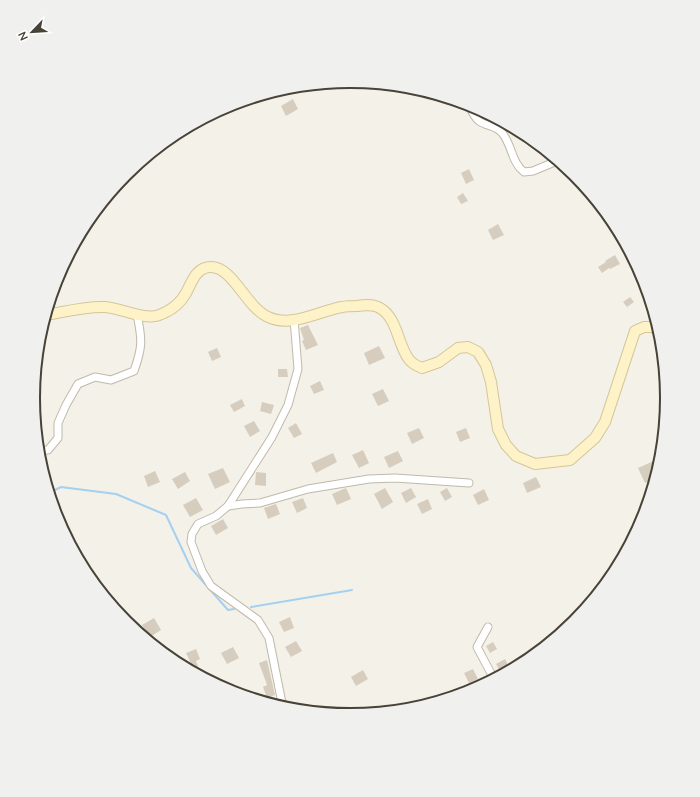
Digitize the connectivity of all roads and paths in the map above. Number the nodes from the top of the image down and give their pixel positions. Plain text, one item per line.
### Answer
1 (476, 115) edge
2 (552, 163) edge
3 (52, 314) edge
4 (137, 314) junction
5 (294, 319) junction
6 (651, 327) edge
7 (45, 450) edge
8 (469, 483) dead end
9 (228, 506) junction
10 (488, 627) dead end
11 (492, 674) edge
12 (282, 701) edge

1 - 2 street
3 - 4 main road
4 - 5 main road
4 - 7 street
5 - 6 main road
5 - 9 street
8 - 9 street
9 - 12 street
10 - 11 street

